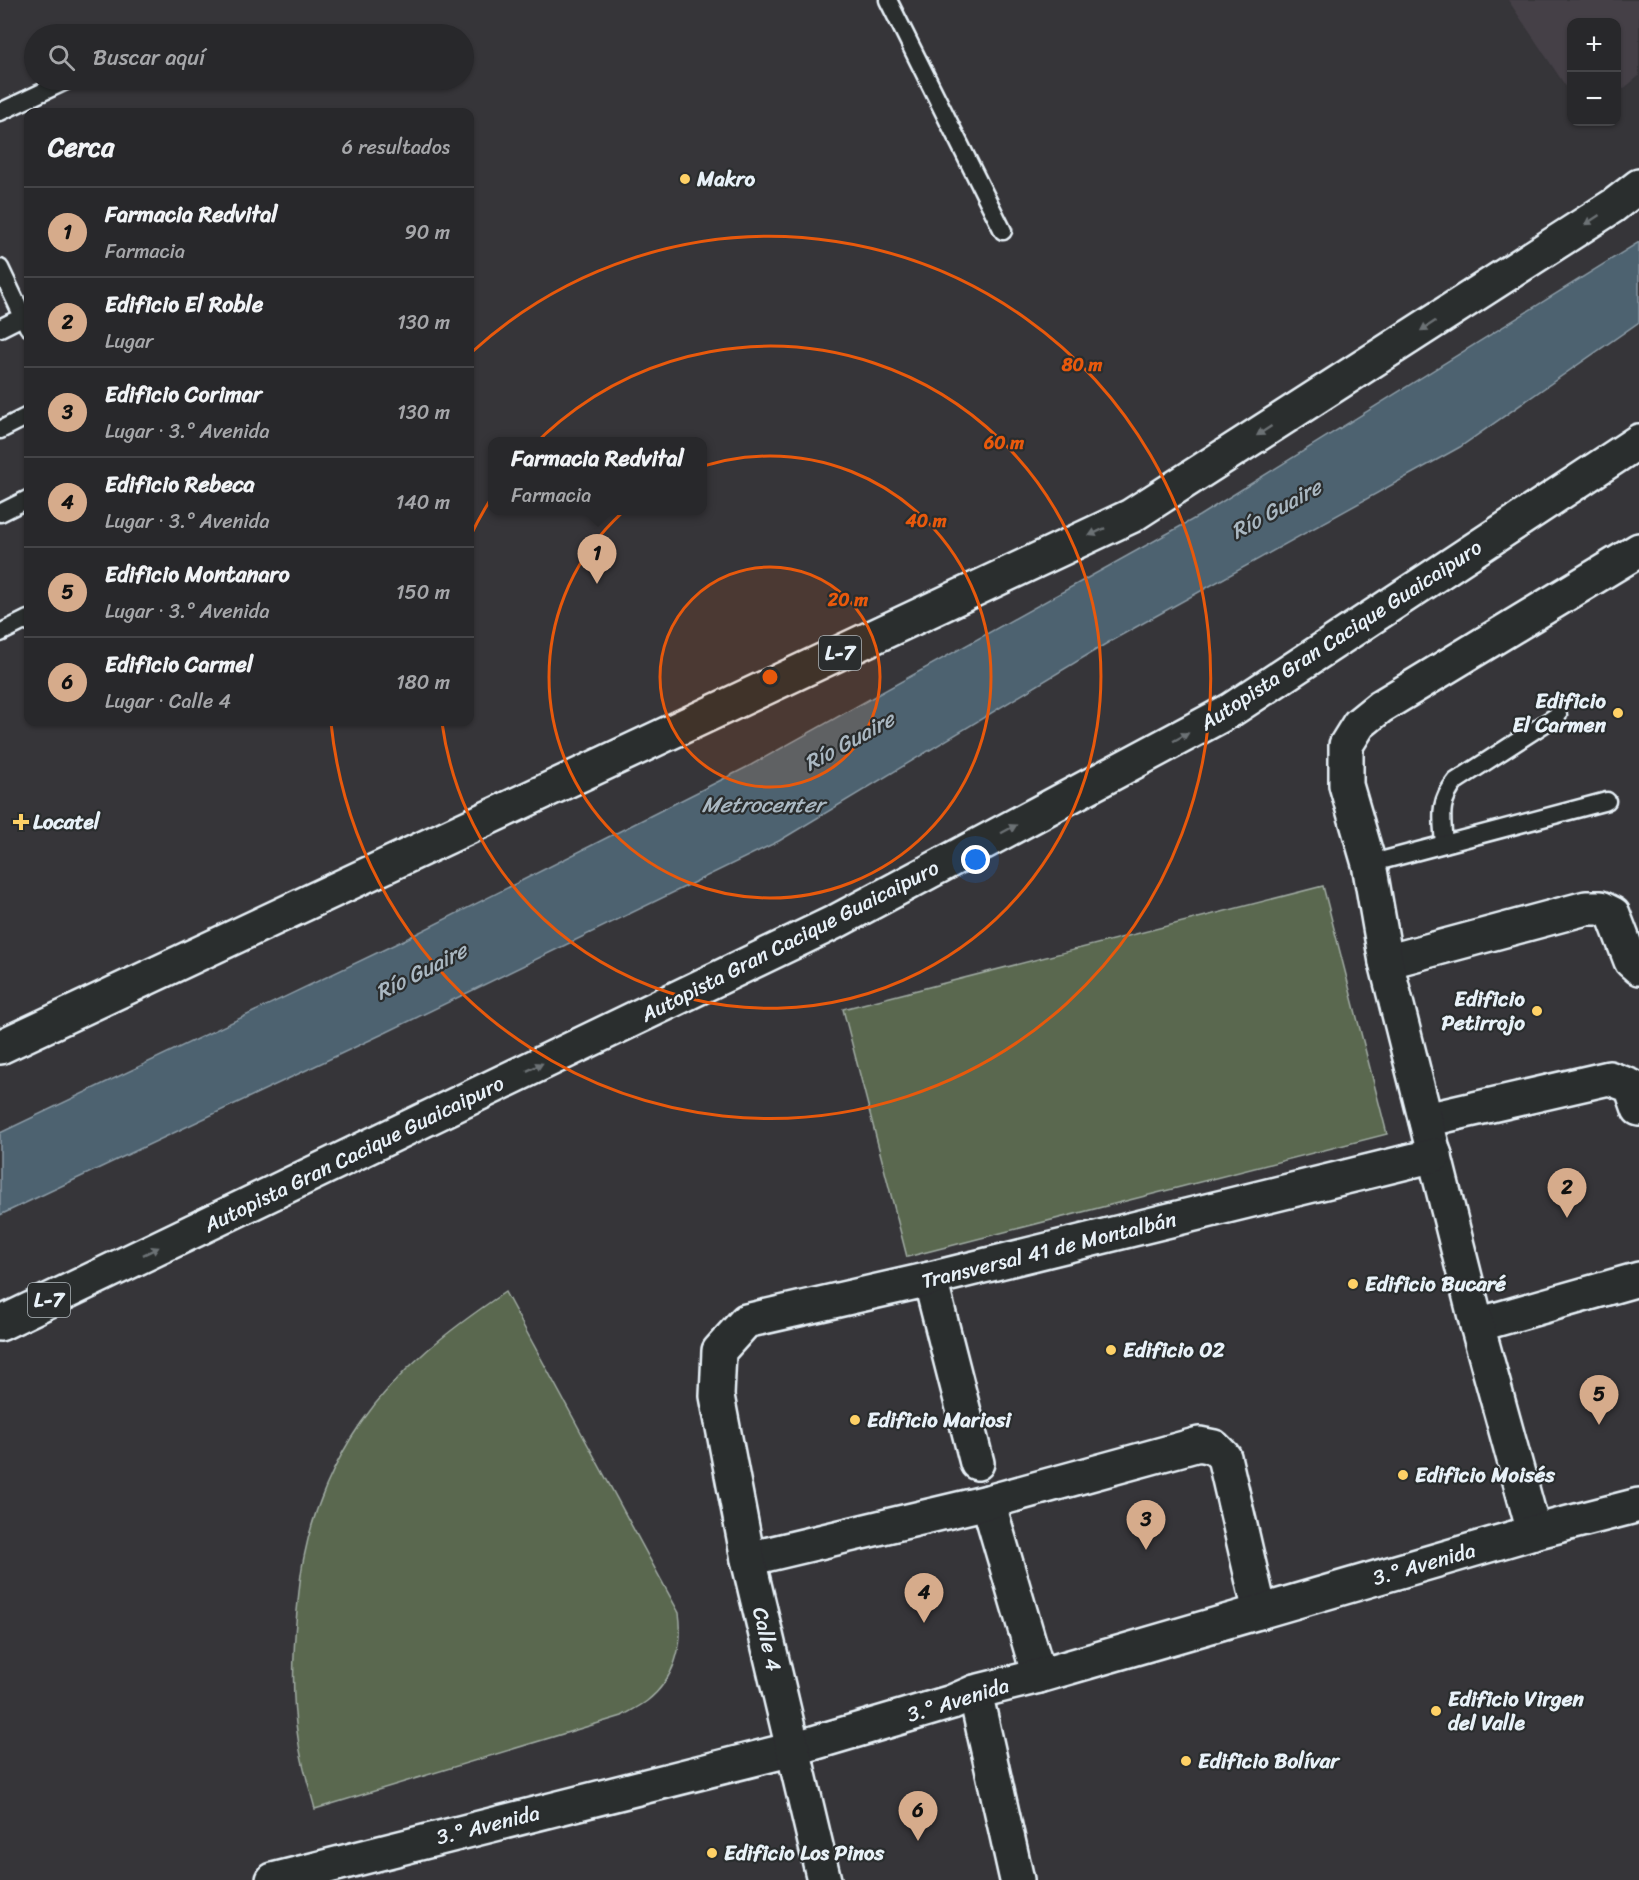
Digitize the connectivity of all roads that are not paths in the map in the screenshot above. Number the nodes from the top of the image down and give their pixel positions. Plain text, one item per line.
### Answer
1 (888, 0) edge
2 (47, 90) edge
3 (0, 112) edge
4 (1639, 186) edge
5 (1004, 231) dead end
6 (0, 268) edge
7 (24, 317) edge
8 (24, 322) edge
9 (0, 328) edge
10 (24, 418) edge
11 (0, 430) edge
12 (1639, 441) edge
13 (24, 502) edge
14 (0, 513) edge
15 (1639, 550) edge
16 (24, 621) edge
17 (0, 633) edge
18 (1558, 715) dead end
19 (1607, 801) dead end
20 (1444, 844) junction
21 (1369, 864) junction
22 (1386, 962) junction
23 (1639, 968) edge
24 (0, 1047) edge
25 (1639, 1109) edge
26 (1426, 1120) junction
27 (1435, 1155) junction
28 (98, 1277) junction
29 (930, 1279) junction
30 (1639, 1279) edge
31 (0, 1324) edge
32 (1477, 1326) junction
33 (0, 1335) edge
34 (717, 1396) joint
35 (977, 1463) dead end
36 (988, 1502) junction
37 (1639, 1505) edge
38 (1534, 1532) junction
39 (748, 1559) junction
40 (1260, 1612) junction
41 (1039, 1676) junction
42 (975, 1692) junction
43 (793, 1749) junction
44 (273, 1880) edge
45 (824, 1880) edge
46 (1017, 1880) edge

1 - 5 lane
2 - 3 lane
4 -> 24 main road, L-7
6 - 7 lane
8 - 9 lane
10 - 11 lane
28 -> 12 main road, Autopista Gran Cacique Guaicaipuro / L-7
13 - 14 lane
15 - 21 main road
16 - 17 lane
18 - 20 lane
19 - 20 lane
20 - 21 lane
21 - 22 main road
22 - 23 main road
22 - 26 main road
25 - 26 main road
26 - 27 main road
27 - 29 main road, Transversal 41 de Montalbán
27 - 32 main road
28 - 31 main road, Autopista Gran Cacique Guaicaipuro / L-7
28 - 33 main road
29 - 34 main road, Transversal 41 de Montalbán
29 - 35 main road
30 - 32 main road
32 - 38 main road
34 - 39 main road, Calle 4
36 - 39 main road
36 - 40 main road
36 - 41 main road
37 - 38 main road, 3.° Avenida
38 - 40 main road, 3.° Avenida
39 - 43 main road, Calle 4
40 - 41 main road, 3.° Avenida
41 - 42 main road, 3.° Avenida
42 - 43 main road, 3.° Avenida
42 - 46 main road
43 - 44 main road, 3.° Avenida
43 - 45 main road, Calle 4

